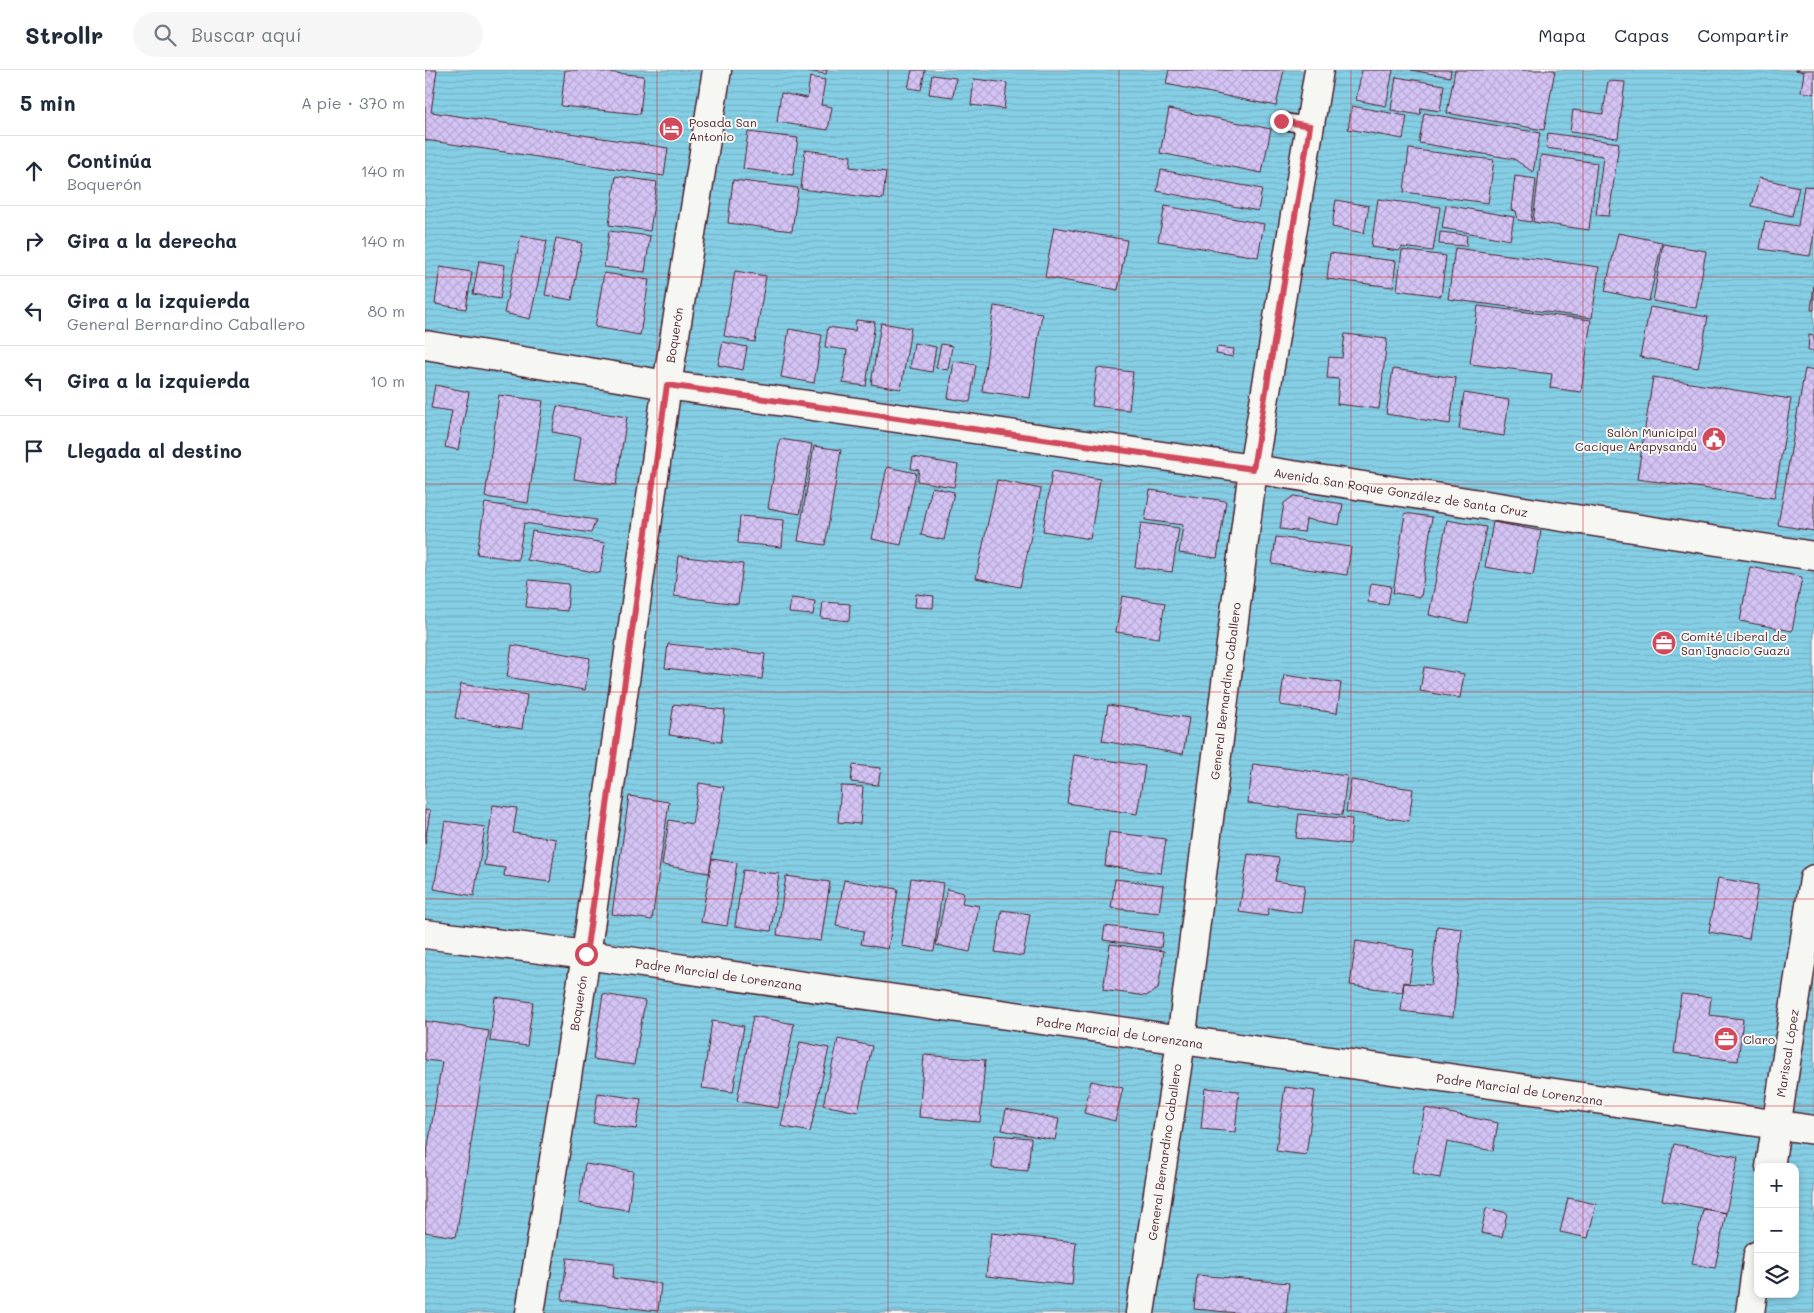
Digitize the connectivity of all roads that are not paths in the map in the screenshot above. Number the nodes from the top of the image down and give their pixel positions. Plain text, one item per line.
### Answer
1 (717, 70) edge
2 (1319, 70) edge
3 (1281, 121) dead end
4 (1310, 126) junction
5 (425, 345) edge
6 (667, 385) junction
7 (1253, 469) junction
8 (1814, 556) edge
9 (1814, 879) edge
10 (425, 934) edge
11 (586, 954) junction
12 (1181, 1041) junction
13 (1776, 1125) junction
14 (1814, 1130) edge
15 (1771, 1163) edge
16 (1754, 1284) edge
17 (530, 1313) edge
18 (1140, 1313) edge
19 (1750, 1313) edge

1 - 6 street, Boquerón
2 - 4 street, General Bernardino Caballero
3 - 4 lane
4 - 7 street, General Bernardino Caballero
5 - 6 street, Avenida San Roque González de Santa Cruz
6 - 7 street, Avenida San Roque González de Santa Cruz
6 - 11 street, Boquerón
7 - 8 street, Avenida San Roque González de Santa Cruz
7 - 12 street, General Bernardino Caballero
9 - 13 street, Mariscal López
10 - 11 street, Padre Marcial de Lorenzana
11 - 12 street, Padre Marcial de Lorenzana
11 - 17 street, Boquerón
12 - 13 street, Padre Marcial de Lorenzana
12 - 18 street, General Bernardino Caballero
13 - 14 street, Padre Marcial de Lorenzana
13 - 15 street, Mariscal López
16 - 19 street

